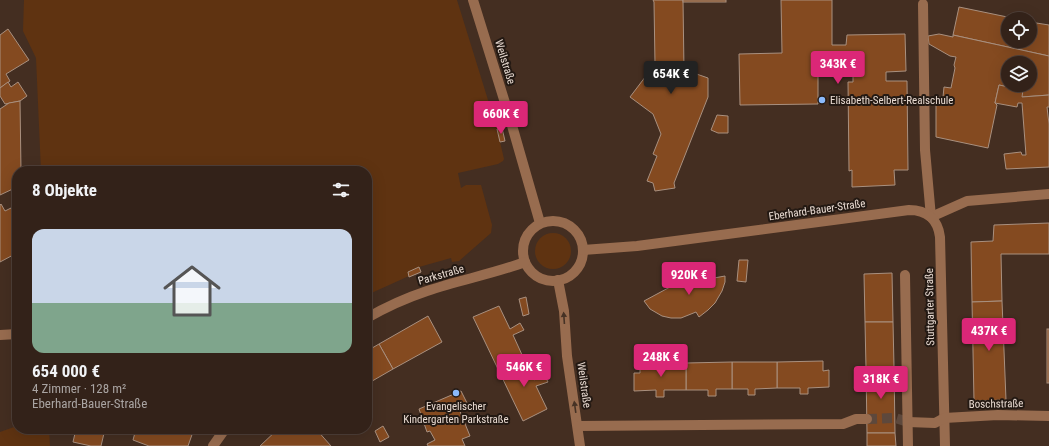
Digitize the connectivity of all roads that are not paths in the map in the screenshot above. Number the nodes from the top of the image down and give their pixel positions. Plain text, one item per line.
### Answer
1 (473, 0) edge
2 (923, 4) dead end
3 (1049, 194) edge
4 (931, 217) junction
5 (540, 224) junction
6 (583, 250) junction
7 (525, 262) junction
8 (905, 275) dead end
9 (558, 280) junction
10 (372, 315) edge
11 (12, 334) edge
12 (0, 335) edge
13 (1049, 416) edge
14 (944, 418) junction
15 (867, 419) tunnel mouth
16 (908, 422) junction
17 (578, 426) junction
18 (221, 434) edge
19 (213, 446) edge
20 (580, 446) edge
21 (908, 446) edge
22 (945, 446) edge

1 - 5 street, Weilstraße
2 - 4 street
3 - 4 street
4 - 6 street, Eberhard-Bauer-Straße
4 - 14 street, Stuttgarter Straße
5 - 6 street
5 - 7 street
6 - 9 street
7 - 9 street
7 - 10 street, Parkstraße
8 - 16 street
17 -> 9 street, Weilstraße
11 - 12 street
13 - 14 street, Boschstraße
14 - 16 street, Boschstraße
14 - 22 street, Stuttgarter Straße
15 - 17 street
16 - 21 street
17 - 20 street, Weilstraße
18 - 19 street

